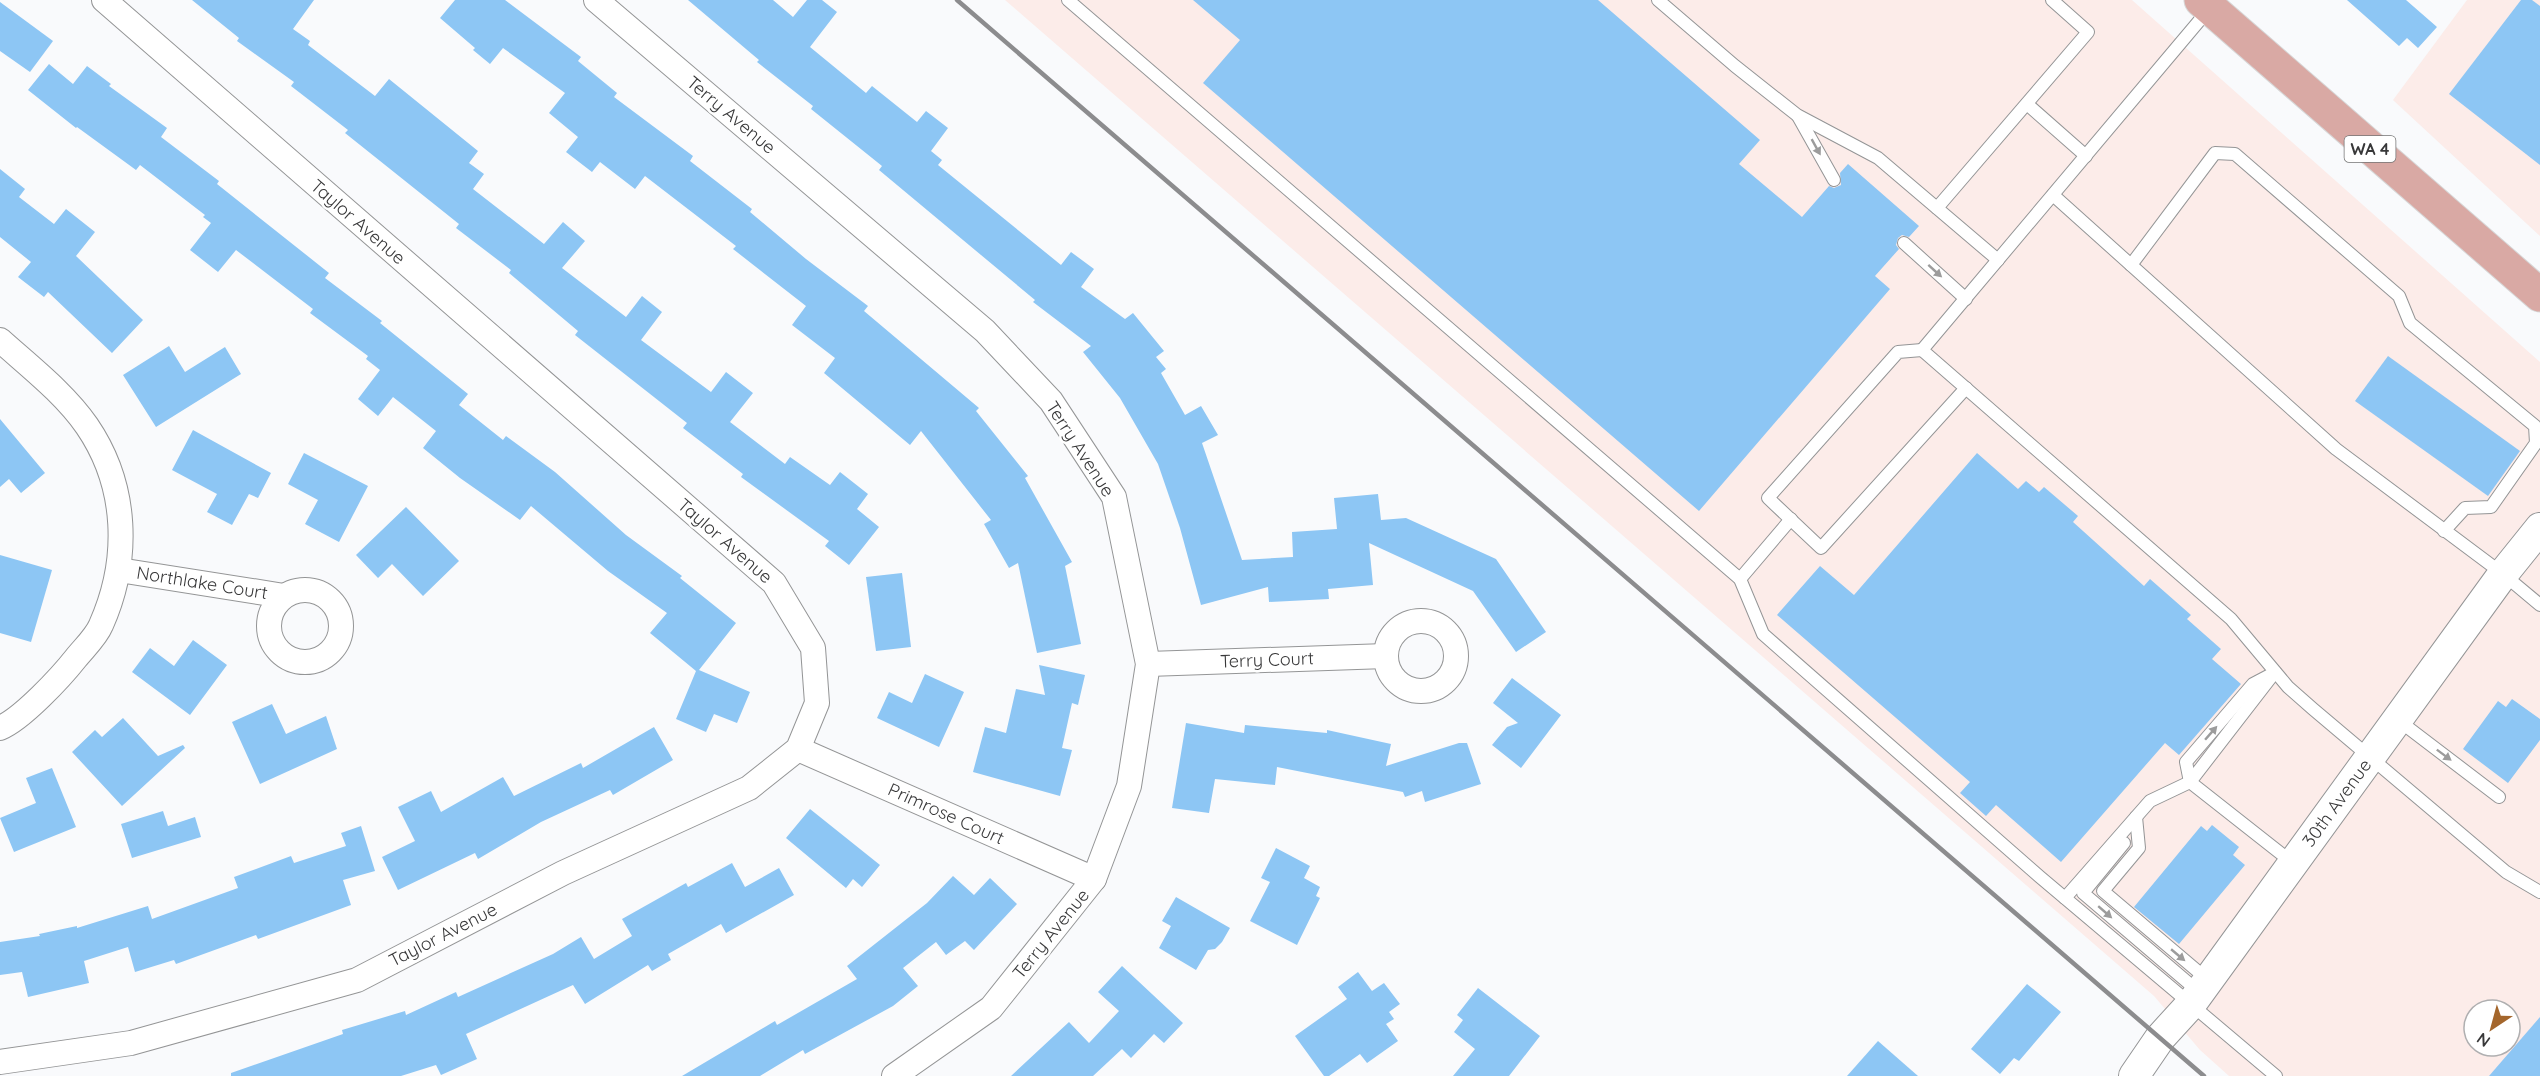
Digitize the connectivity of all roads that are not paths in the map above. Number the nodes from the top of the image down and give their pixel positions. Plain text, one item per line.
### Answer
1 (104, 0) edge
2 (596, 0) edge
3 (1068, 0) edge
4 (1658, 0) edge
5 (2052, 0) edge
6 (2206, 4) edge
7 (2027, 104) junction
8 (1797, 115) junction
9 (2086, 156) junction
10 (1834, 180) dead end
11 (2053, 195) junction
12 (1936, 208) junction
13 (1904, 243) dead end
14 (1998, 260) junction
15 (2132, 266) junction
16 (2540, 295) edge
17 (1966, 299) junction
18 (0, 340) edge
19 (1922, 350) junction
20 (1966, 388) junction
21 (1791, 519) junction
22 (2540, 528) edge
23 (2444, 531) junction
24 (119, 570) junction
25 (2503, 574) junction
26 (1740, 579) junction
27 (284, 596) dead end
28 (2540, 605) edge
29 (1386, 656) dead end
30 (1148, 664) junction
31 (2275, 672) junction
32 (2397, 719) junction
33 (0, 728) edge
34 (798, 749) junction
35 (2369, 758) junction
36 (2190, 782) junction
37 (2499, 797) dead end
38 (2136, 818) junction
39 (2293, 863) junction
40 (1094, 879) junction
41 (2540, 892) edge
42 (2065, 898) junction
43 (2199, 992) junction
44 (0, 1062) edge
45 (894, 1076) edge
46 (2134, 1076) edge
47 (2276, 1076) edge

1 - 34 street, Taylor Avenue
2 - 30 street, Terry Avenue
3 - 26 lane
4 - 8 lane
5 - 7 lane
6 - 9 lane
6 - 16 main road, WA 4
7 - 9 lane
7 - 12 lane
8 -> 10 lane
8 - 12 lane
9 - 11 lane
11 - 14 lane
11 - 15 lane
12 - 14 lane
13 -> 17 lane
14 - 17 lane
15 - 23 lane
15 - 23 lane
17 - 19 lane
18 - 24 street
19 - 20 lane
19 - 21 lane
20 - 21 lane
20 - 31 lane
21 - 26 lane
22 - 25 street, 30th Avenue
23 - 25 lane
24 - 27 street, Northlake Court
24 - 33 street
25 - 28 lane
25 - 32 street, 30th Avenue
26 - 42 lane
29 - 30 street, Terry Court
30 - 40 street, Terry Avenue
31 - 35 lane
31 - 36 lane
32 - 35 street, 30th Avenue
32 -> 37 lane
34 - 40 street, Primrose Court
34 - 44 street, Taylor Avenue
35 - 39 street, 30th Avenue
35 - 41 lane
36 - 38 lane
36 - 39 lane
38 - 42 lane
38 -> 43 lane
38 -> 43 lane
39 - 43 street, 30th Avenue
40 - 45 street, Terry Avenue
42 - 43 lane
43 - 46 street, 30th Avenue
43 - 47 lane

